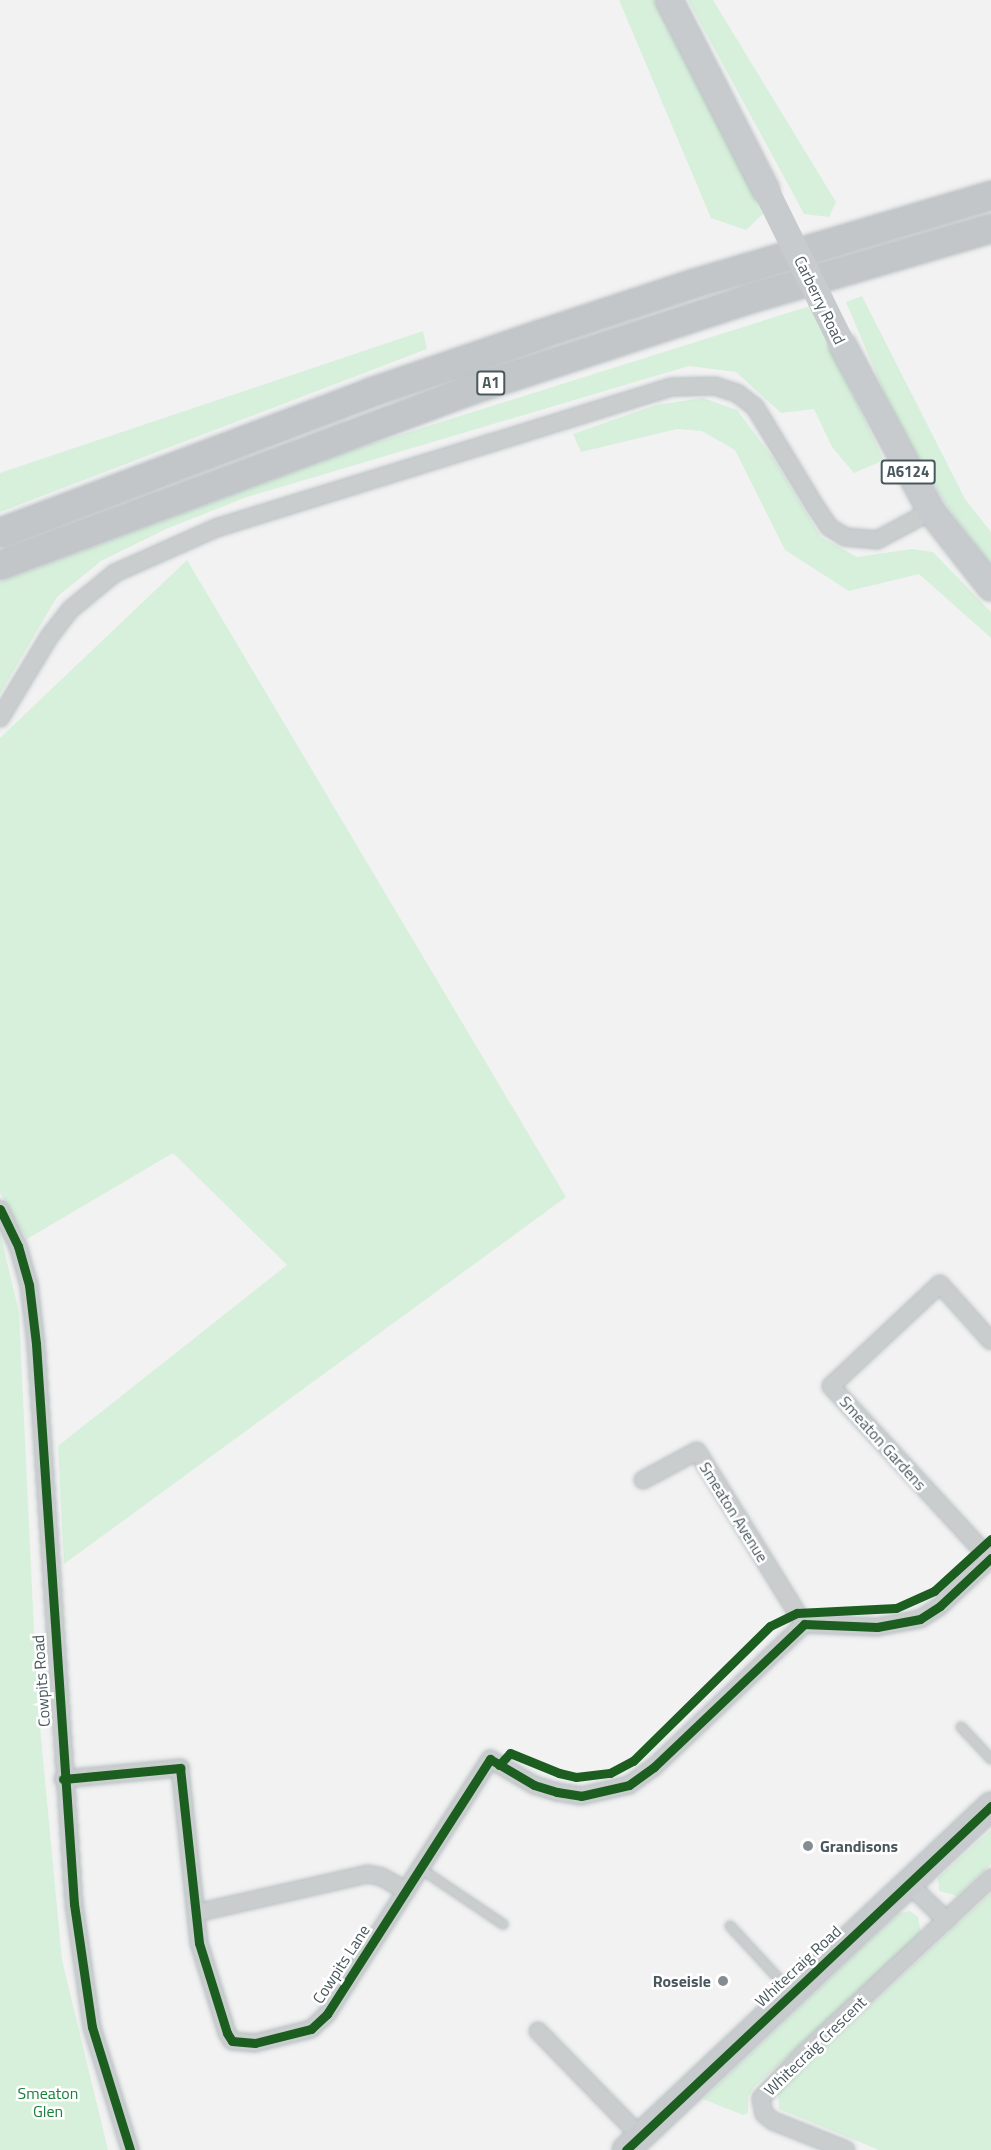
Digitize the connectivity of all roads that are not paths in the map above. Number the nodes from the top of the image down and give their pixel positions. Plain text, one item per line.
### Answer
1 (669, 0) edge
2 (991, 195) edge
3 (991, 228) edge
4 (931, 511) junction
5 (0, 532) edge
6 (0, 565) edge
7 (991, 587) edge
8 (0, 718) edge
9 (0, 1209) edge
10 (991, 1341) edge
11 (643, 1480) dead end
12 (991, 1559) edge
13 (804, 1624) junction
14 (962, 1727) dead end
15 (991, 1758) edge
16 (63, 1779) junction
17 (991, 1806) edge
18 (421, 1869) junction
19 (991, 1878) edge
20 (908, 1883) junction
21 (406, 1892) junction
22 (196, 1913) junction
23 (947, 1921) junction
24 (503, 1924) dead end
25 (730, 1926) dead end
26 (792, 1992) junction
27 (538, 2031) dead end
28 (633, 2143) edge
29 (130, 2150) edge
30 (846, 2150) edge

1 - 4 main road, Carberry Road / A6124, bridge
2 - 5 highway, A1
3 - 6 highway, A1
4 - 7 main road, Carberry Road / A6124
4 - 8 street
9 - 16 street, Cowpits Road
10 - 12 street, Smeaton Gardens
11 - 13 street, Smeaton Avenue
12 - 13 street
13 - 18 street, Cowpits Lane
14 - 15 lane
16 - 22 street, Cowpits Lane
16 - 29 street, Cowpits Road
17 - 20 main road, Whitecraig Road
18 - 21 street, Cowpits Lane
18 - 24 lane
19 - 23 street
20 - 23 street
20 - 26 main road, Whitecraig Road
21 - 22 street
21 - 22 street, Cowpits Lane
23 - 30 street, Whitecraig Crescent
25 - 26 lane
26 - 28 main road, Whitecraig Road
27 - 28 street, Whitecraig Road

